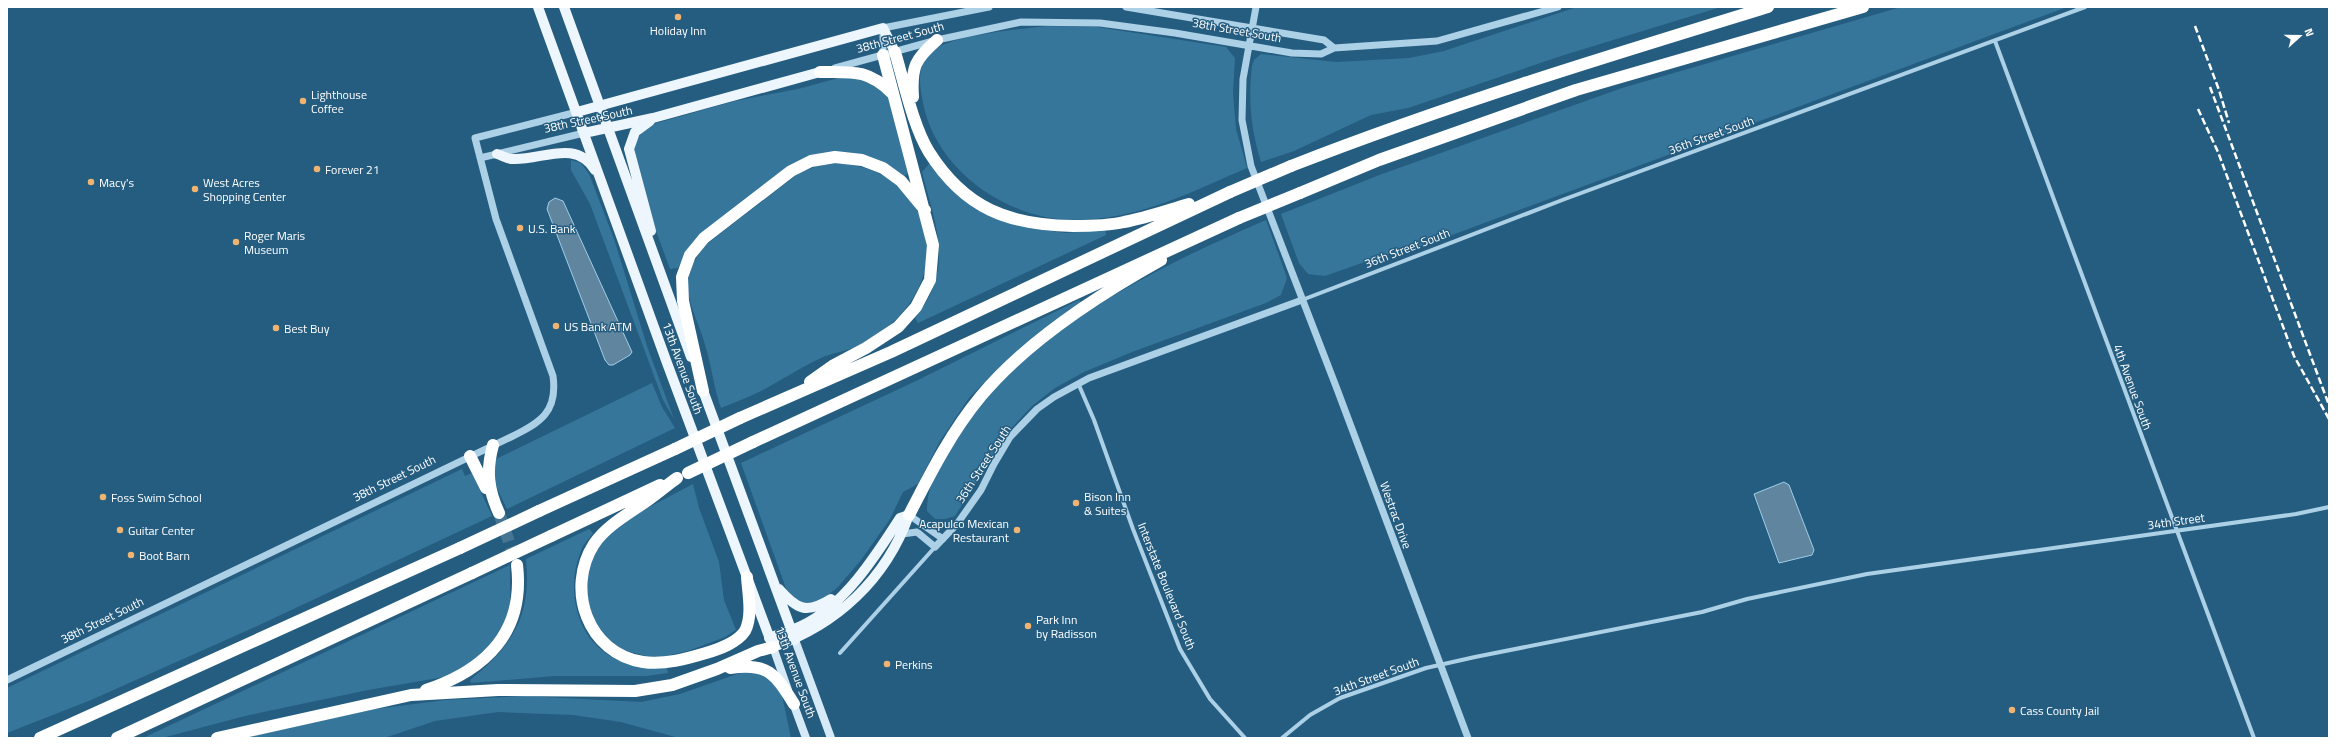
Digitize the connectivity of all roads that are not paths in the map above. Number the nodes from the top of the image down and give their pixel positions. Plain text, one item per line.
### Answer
1 (538, 7) edge
2 (564, 7) edge
3 (988, 7) edge
4 (1126, 7) edge
5 (1256, 7) edge
6 (1558, 7) edge
7 (1768, 7) edge
8 (1863, 7) edge
9 (2084, 7) edge
10 (882, 28) junction
11 (1252, 28) junction
12 (937, 40) junction
13 (1995, 41) junction
14 (1249, 46) junction
15 (1334, 48) junction
16 (895, 52) junction
17 (883, 55) junction
18 (820, 72) junction
19 (893, 94) junction
20 (601, 106) junction
21 (577, 112) junction
22 (914, 114) junction
23 (653, 118) junction
24 (609, 128) junction
25 (584, 132) junction
26 (497, 154) junction
27 (480, 158) junction
28 (601, 180) junction
29 (1225, 193) junction
30 (926, 210) junction
31 (1182, 242) junction
32 (659, 268) junction
33 (1302, 300) junction
34 (1078, 383) junction
35 (703, 391) junction
36 (789, 397) junction
37 (493, 445) junction
38 (470, 456) junction
39 (682, 475) junction
40 (492, 498) junction
41 (2329, 507) edge
42 (499, 513) tunnel mouth
43 (909, 515) junction
44 (2176, 531) junction
45 (902, 534) junction
46 (943, 539) junction
47 (935, 547) junction
48 (518, 565) tunnel mouth
49 (747, 577) junction
50 (773, 583) junction
51 (846, 590) junction
52 (793, 635) junction
53 (771, 642) junction
54 (840, 653) dead end
55 (1440, 665) junction
56 (717, 669) junction
57 (7, 680) edge
58 (411, 695) junction
59 (794, 704) junction
60 (40, 738) edge
61 (117, 738) edge
62 (217, 738) edge
63 (806, 738) edge
64 (831, 738) edge
65 (1245, 738) edge
66 (1282, 738) edge
67 (1468, 738) edge
68 (2254, 738) edge

1 - 21 main road, 13th Avenue South
2 - 20 main road, 13th Avenue South
3 - 10 street, 38th Street South
4 - 11 street, 38th Street South
5 - 11 street, Westrac Drive
6 - 15 street, 38th Street South
7 - 29 highway, bridge
8 - 31 highway, bridge
9 - 13 street, 36th Street South
10 - 16 main road
10 - 17 street
10 - 20 main road, 38th Street South
11 - 14 street, Westrac Drive
11 - 15 street, 38th Street South
12 - 14 street, 38th Street South
12 - 16 street, 38th Street South
12 - 22 highway
13 - 33 street, 36th Street South
13 - 44 street, 4th Avenue South
14 - 15 street, 38th Street South
14 - 33 street, Westrac Drive
16 - 17 street, 38th Street South
16 - 22 highway
17 - 18 street, 38th Street South
17 - 19 highway
18 - 19 highway
18 - 23 main road, 38th Street South
19 - 30 highway
20 - 21 main road, 38th Street South
20 - 24 main road, 13th Avenue South
21 - 25 main road, 13th Avenue South
21 - 27 street, 38th Street South
22 - 29 highway
23 - 24 main road, 38th Street South
23 - 32 main road
24 - 25 main road, 38th Street South
24 - 32 main road, 13th Avenue South
25 - 26 street, 38th Street South
25 - 28 main road, 13th Avenue South
26 - 27 street, 38th Street South
26 - 28 main road
27 - 37 street, 38th Street South
28 - 49 main road, 13th Avenue South
29 - 36 highway
30 - 35 highway
30 - 36 highway
31 - 39 highway, bridge
31 - 43 highway
32 - 35 main road, 13th Avenue South
33 - 34 street, 36th Street South
33 - 55 street, Westrac Drive
34 - 46 street, 36th Street South
34 - 65 street, Interstate Boulevard South
35 - 50 main road, 13th Avenue South
36 - 60 highway, bridge
37 - 38 street, 38th Street South
37 - 40 highway
38 - 40 highway
38 - 57 street, 38th Street South
39 - 49 highway
39 - 61 highway, bridge
40 - 42 highway
41 - 44 street, 34th Street
43 - 45 main road
43 - 46 street
43 - 51 main road
44 - 55 street, 34th Street
44 - 68 street, 4th Avenue South
45 - 47 street
45 - 52 main road
46 - 47 street, 36th Street South
47 - 54 street, 36th Street South
48 - 58 highway
49 - 53 main road, 13th Avenue South
50 - 51 main road
50 - 52 main road, 13th Avenue South
51 - 52 main road
52 - 53 main road
52 - 64 main road, 13th Avenue South
53 - 56 highway
53 - 59 main road, 13th Avenue South
55 - 66 street, 34th Street South
55 - 67 street, Westrac Drive
56 - 58 highway
56 - 59 highway
58 - 62 highway
59 - 63 main road, 13th Avenue South

